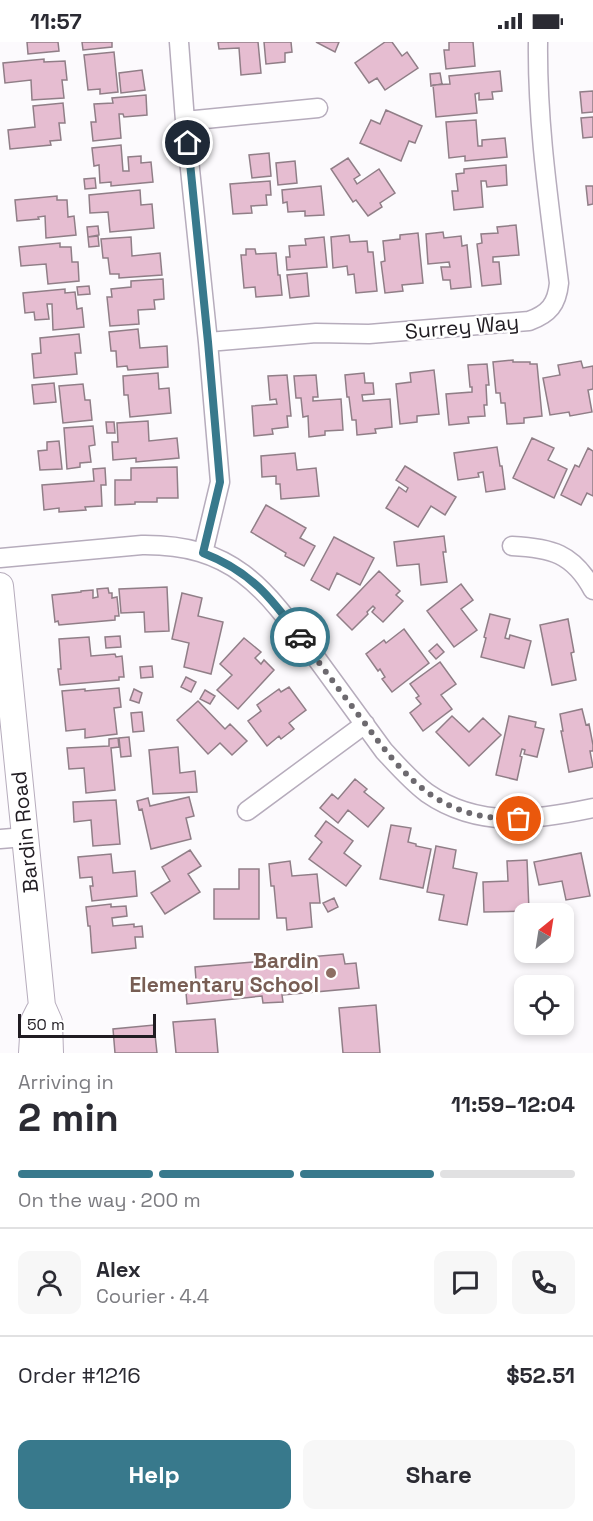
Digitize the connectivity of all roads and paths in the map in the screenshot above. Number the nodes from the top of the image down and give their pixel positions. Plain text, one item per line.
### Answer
1 (179, 42) edge
2 (538, 42) edge
3 (318, 108) dead end
4 (185, 121) junction
5 (208, 342) junction
6 (512, 546) dead end
7 (203, 553) junction
8 (0, 558) edge
9 (0, 586) edge
10 (593, 590) edge
11 (365, 724) junction
12 (593, 808) edge
13 (247, 811) dead end
14 (13, 838) edge
15 (42, 1006) junction
16 (32, 1053) edge
17 (50, 1053) edge

1 - 4 street
2 - 5 street, Surrey Way
3 - 4 street
4 - 5 street
5 - 7 street
6 - 10 street
7 - 8 street
7 - 11 street
9 - 14 street, Bardin Road
11 - 12 street
11 - 13 street
14 - 15 street, Bardin Road
15 - 16 street, Bardin Road
15 - 17 street, Bardin Road

